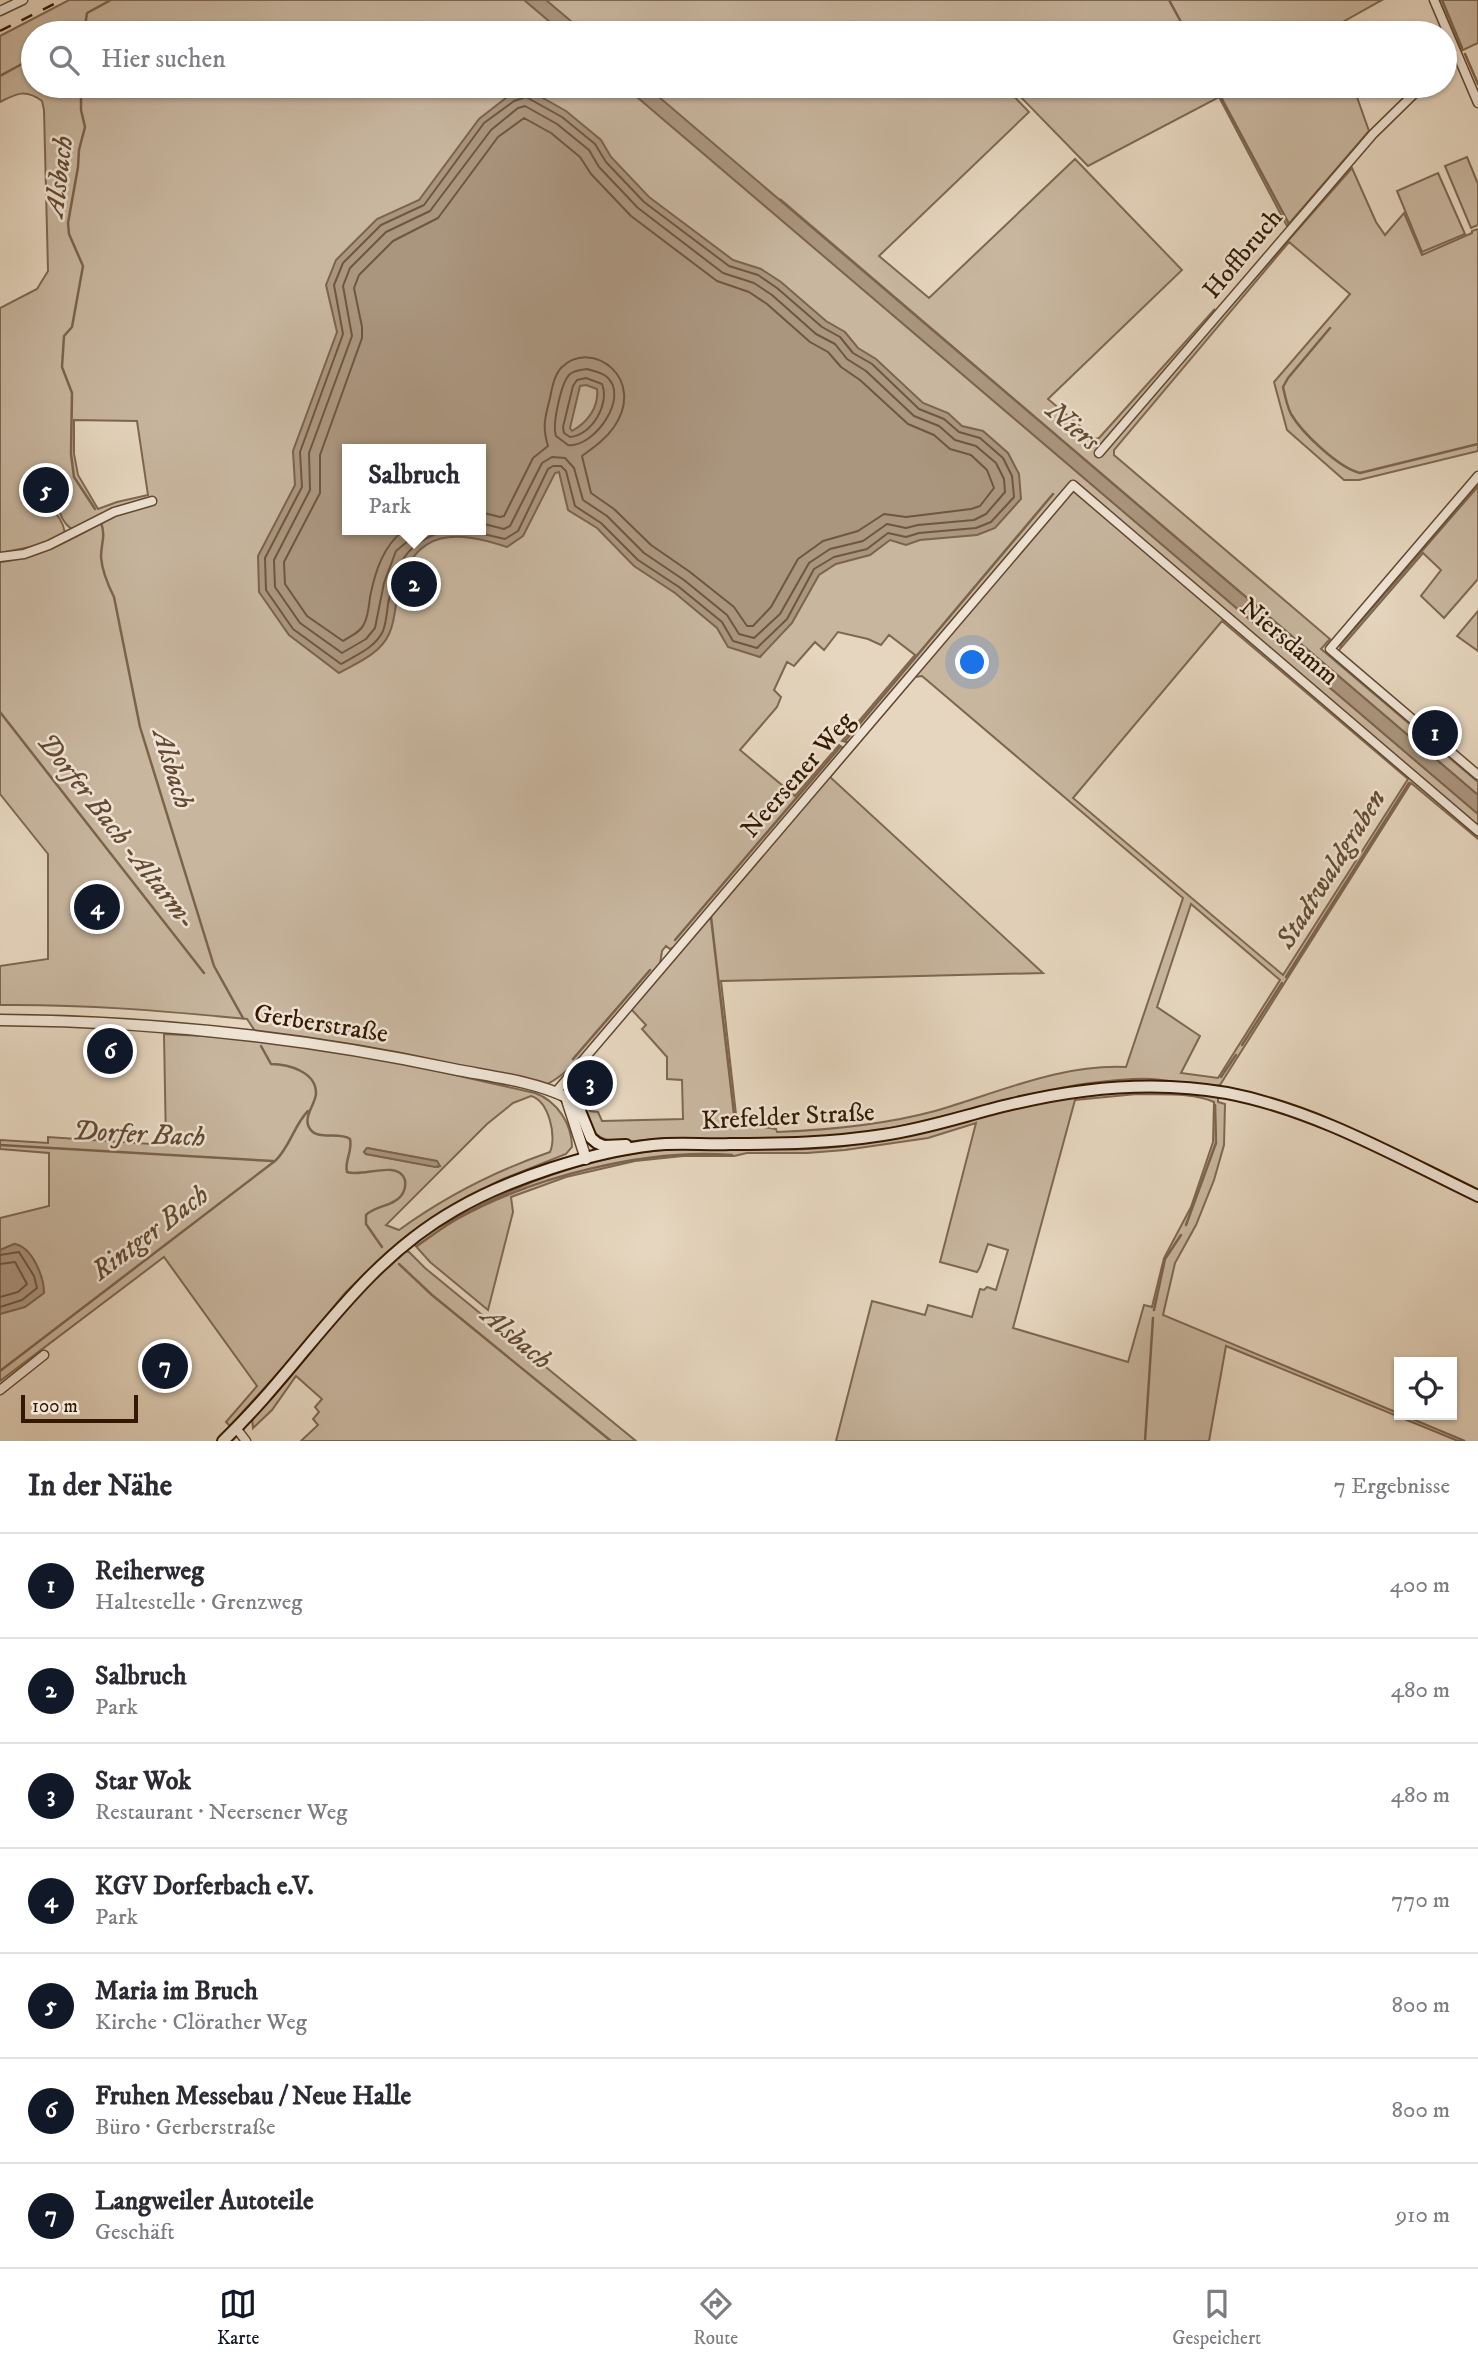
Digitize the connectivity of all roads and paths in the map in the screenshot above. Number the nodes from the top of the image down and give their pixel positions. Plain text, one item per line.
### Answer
1 (23, 0) edge
2 (1434, 0) edge
3 (0, 11) edge
4 (1443, 21) edge
5 (1457, 55) edge
6 (1410, 98) edge
7 (1478, 103) edge
8 (1099, 453) dead end
9 (1478, 476) edge
10 (1073, 485) joint
11 (152, 501) dead end
12 (0, 557) edge
13 (1478, 775) edge
14 (1478, 831) edge
15 (0, 1020) edge
16 (560, 1095) junction
17 (653, 1145) junction
18 (586, 1159) junction
19 (1478, 1196) edge
20 (44, 1355) dead end
21 (0, 1390) edge
22 (236, 1428) junction
23 (223, 1441) edge
24 (246, 1441) edge

1 - 3 street
2 - 4 street
5 - 7 street
6 - 8 street, Hoffbruch
9 - 13 street
10 - 14 street, Niersdamm
10 - 16 street, Neersener Weg
11 - 12 street
15 - 16 street, Gerberstraße
16 - 17 main road
16 - 18 street
17 - 18 main road, Krefelder Straße
17 - 19 main road, Krefelder Straße
18 - 22 main road, Krefelder Straße
20 - 21 street
22 - 23 main road, Krefelder Straße
22 - 24 street

